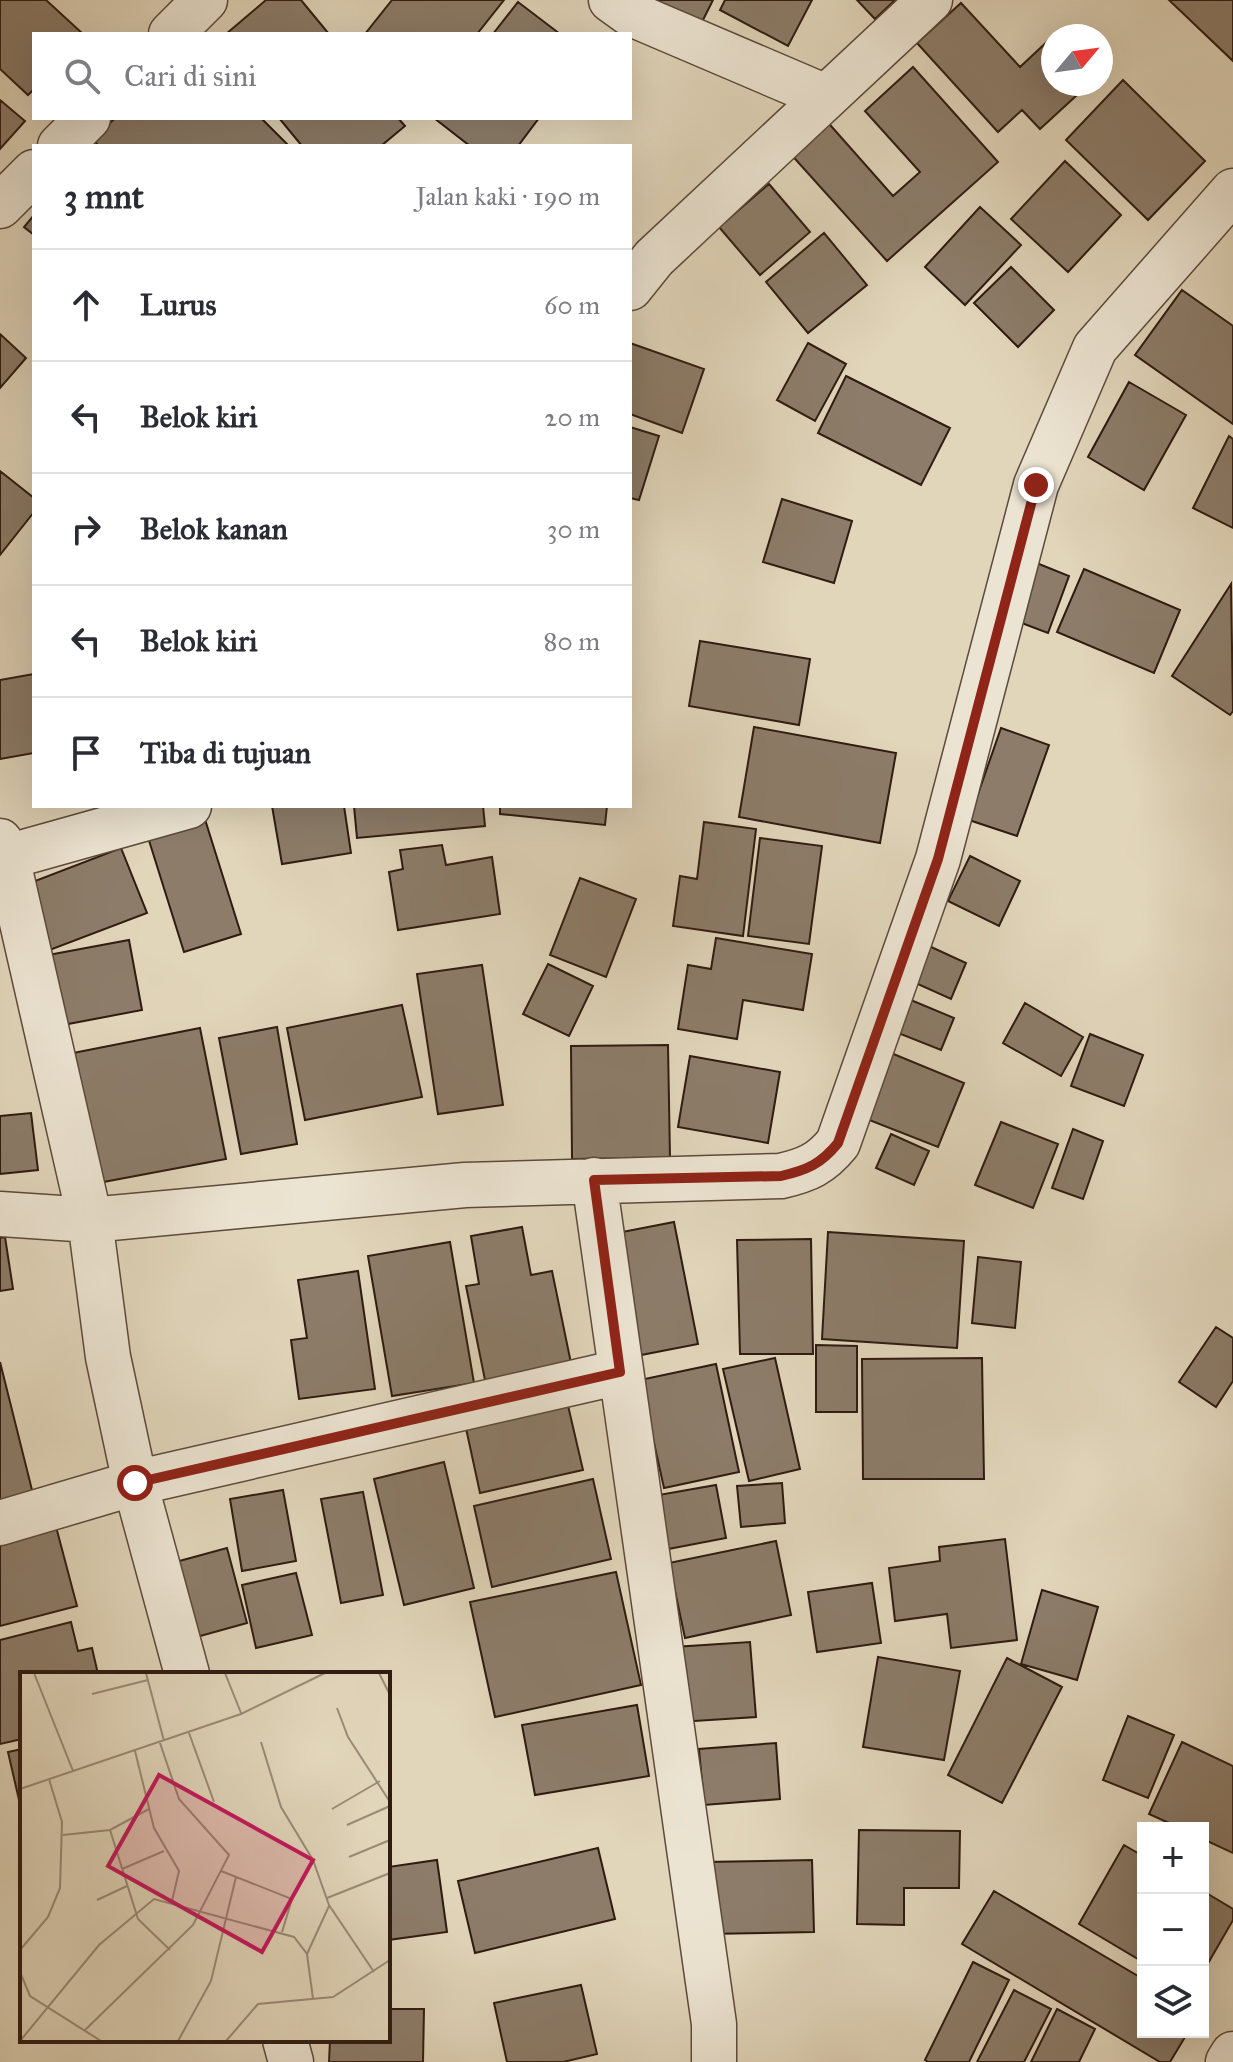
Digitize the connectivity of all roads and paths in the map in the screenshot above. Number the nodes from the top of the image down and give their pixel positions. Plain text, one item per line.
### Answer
1 (205, 0) edge
2 (611, 0) edge
3 (930, 0) edge
4 (173, 32) edge
5 (826, 97) junction
6 (86, 120) edge
7 (62, 144) edge
8 (32, 174) edge
9 (1233, 191) edge
10 (0, 206) edge
11 (632, 286) edge
12 (180, 808) edge
13 (3, 849) edge
14 (594, 1180) junction
15 (0, 1214) edge
16 (90, 1220) junction
17 (620, 1372) junction
18 (135, 1483) junction
19 (0, 1523) edge
20 (186, 1672) edge
21 (286, 2042) edge
22 (1233, 2054) edge
23 (291, 2062) edge
24 (714, 2062) edge
25 (1228, 2062) edge

1 - 4 street
2 - 5 street
3 - 5 street
5 - 11 street
6 - 7 street
8 - 10 street
9 - 14 street
12 - 13 street
13 - 16 street
14 - 16 street
14 - 17 street
15 - 16 street
16 - 18 street
17 - 18 street
17 - 24 street
18 - 19 street
18 - 20 street
21 - 23 street
22 - 25 street

